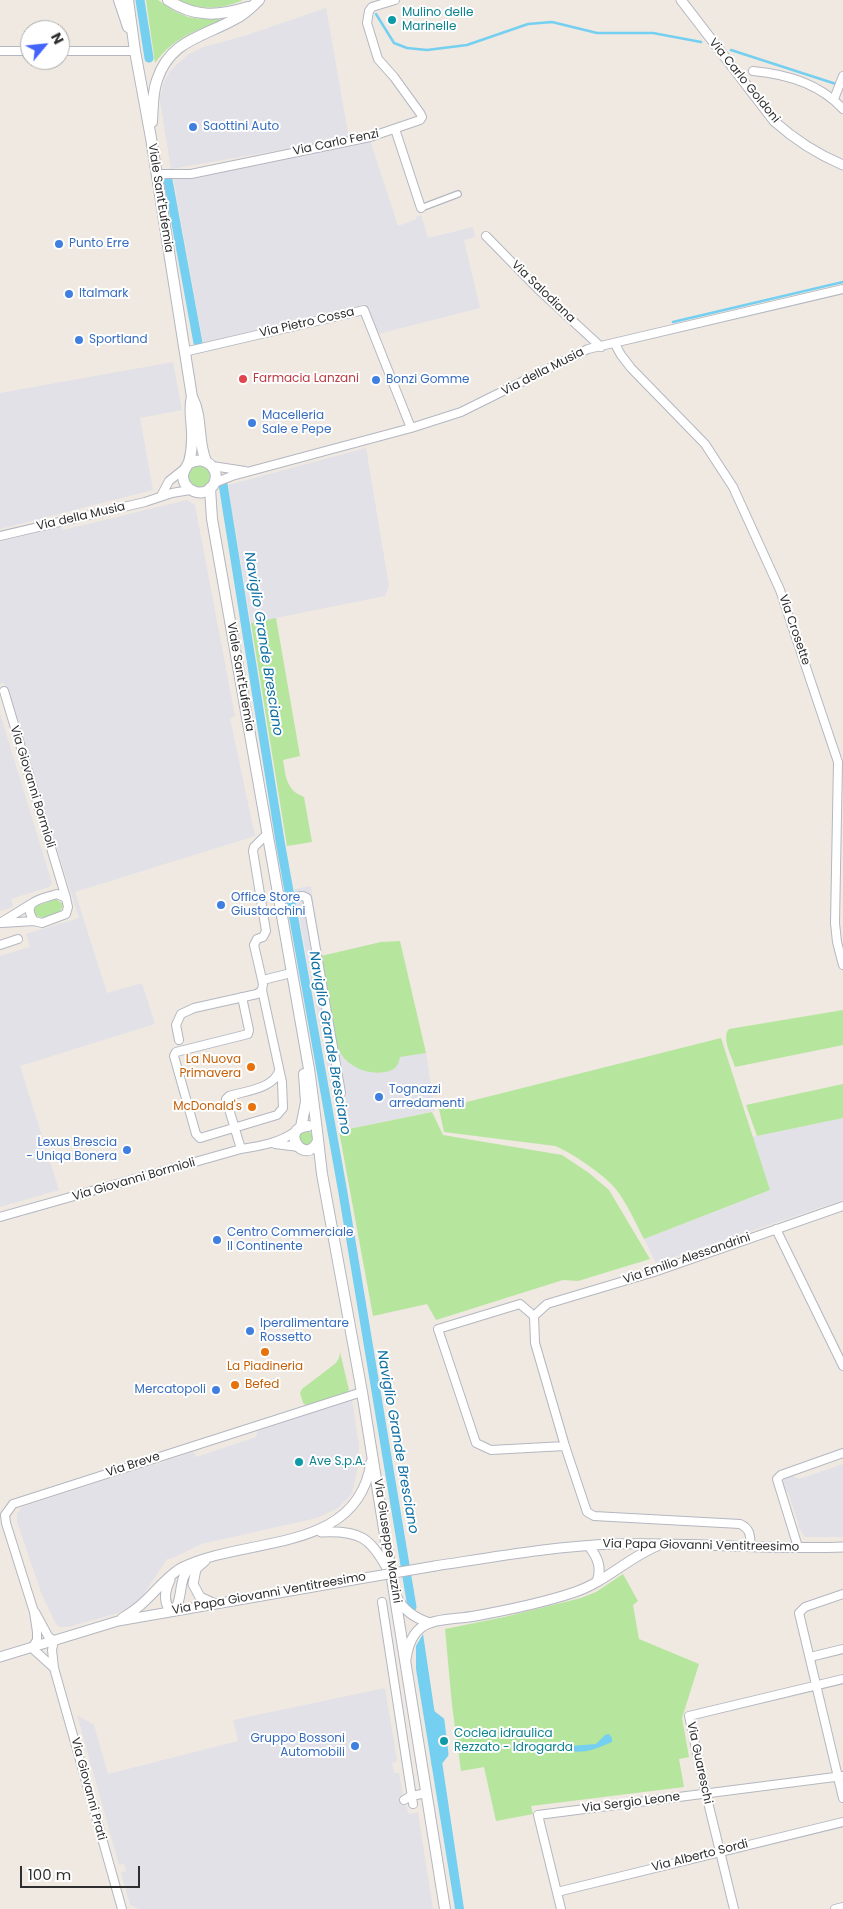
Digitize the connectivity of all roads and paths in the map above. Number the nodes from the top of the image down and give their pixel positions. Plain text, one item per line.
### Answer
1 (119, 0) edge
2 (128, 0) edge
3 (168, 0) edge
4 (395, 0) edge
5 (681, 0) edge
6 (257, 2) edge
7 (134, 47) junction
8 (0, 50) edge
9 (70, 50) edge
10 (20, 51) edge
11 (753, 71) dead end
12 (843, 76) edge
13 (834, 99) junction
14 (843, 109) edge
15 (395, 129) junction
16 (151, 138) junction
17 (843, 165) edge
18 (156, 174) junction
19 (458, 194) dead end
20 (421, 208) joint
21 (486, 236) dead end
22 (843, 289) edge
23 (615, 344) junction
24 (601, 347) junction
25 (184, 352) junction
26 (192, 397) junction
27 (411, 428) junction
28 (209, 464) junction
29 (186, 467) junction
30 (249, 472) junction
31 (212, 485) junction
32 (193, 491) junction
33 (161, 496) junction
34 (212, 519) junction
35 (0, 536) edge
36 (4, 691) dead end
37 (840, 763) edge
38 (267, 834) junction
39 (60, 882) junction
40 (58, 894) junction
41 (66, 898) junction
42 (283, 899) junction
43 (31, 904) junction
44 (34, 921) junction
45 (18, 939) dead end
46 (0, 945) edge
47 (843, 965) edge
48 (291, 972) junction
49 (263, 980) junction
50 (262, 990) junction
51 (242, 997) junction
52 (301, 1030) junction
53 (179, 1040) dead end
54 (278, 1072) junction
55 (271, 1083) junction
56 (282, 1093) junction
57 (342, 1093) dead end
58 (234, 1128) junction
59 (299, 1129) junction
60 (318, 1136) junction
61 (268, 1144) junction
62 (241, 1149) junction
63 (302, 1149) junction
64 (322, 1174) junction
65 (843, 1206) edge
66 (0, 1217) edge
67 (776, 1229) junction
68 (534, 1316) junction
69 (843, 1366) edge
70 (362, 1392) junction
71 (564, 1446) junction
72 (843, 1453) edge
73 (372, 1454) junction
74 (313, 1532) junction
75 (662, 1544) junction
76 (589, 1546) junction
77 (751, 1547) junction
78 (798, 1547) junction
79 (843, 1547) edge
80 (207, 1559) junction
81 (195, 1563) junction
82 (172, 1575) junction
83 (393, 1580) junction
84 (597, 1582) junction
85 (395, 1592) junction
86 (843, 1594) edge
87 (382, 1602) dead end
88 (215, 1604) junction
89 (173, 1610) junction
90 (34, 1612) junction
91 (118, 1621) junction
92 (430, 1623) junction
93 (54, 1640) junction
94 (32, 1648) junction
95 (843, 1649) edge
96 (0, 1657) edge
97 (810, 1657) junction
98 (406, 1659) junction
99 (54, 1668) junction
100 (843, 1679) edge
101 (817, 1686) junction
102 (420, 1752) junction
103 (405, 1754) junction
104 (840, 1776) edge
105 (427, 1794) junction
106 (706, 1794) junction
107 (843, 1798) edge
108 (843, 1822) edge
109 (720, 1851) junction
110 (557, 1892) junction
111 (843, 1907) edge
112 (122, 1909) edge
113 (445, 1909) edge
114 (561, 1909) edge
115 (734, 1909) edge
116 (835, 1909) edge

1 - 7 main road
2 - 7 main road, Viale Sant'Eufemia
3 - 6 main road
4 - 15 street
5 - 17 street, Via Carlo Goldoni
6 - 16 main road
7 - 9 street
7 - 16 main road, Viale Sant'Eufemia
8 - 10 street
11 - 13 street
12 - 13 street
13 - 14 street
15 - 18 street, Via Carlo Fenzi
15 - 20 street, Via Carlo Fenzi
16 - 18 main road, Viale Sant'Eufemia
18 - 25 main road, Viale Sant'Eufemia
19 - 20 street, Via Carlo Fenzi
21 - 24 street, Via Salodiana
22 - 23 street, Via della Musia
23 - 24 street, Via della Musia
23 - 37 street, Via Crosette
24 - 27 street, Via della Musia
25 - 26 main road, Viale Sant'Eufemia
25 - 27 street, Via Pietro Cossa
26 - 28 main road, Viale Sant'Eufemia
26 - 29 main road, Viale Sant'Eufemia
27 - 30 street, Via della Musia
28 - 29 main road
28 - 30 street, Via della Musia
28 - 31 main road, Viale Sant'Eufemia
29 - 32 main road, Viale Sant'Eufemia
29 - 33 street
30 - 31 street, Via della Musia
31 - 32 main road
31 - 34 main road, Viale Sant'Eufemia
32 - 33 street, Via della Musia
32 - 34 main road, Viale Sant'Eufemia
33 - 35 street, Via della Musia
34 - 38 main road, Viale Sant'Eufemia
36 - 39 street, Via Giovanni Bormioli
37 - 47 street, Via Crosette
38 - 42 main road, Viale Sant'Eufemia
38 - 49 street
39 - 40 street, Via Giovanni Bormioli
39 - 41 street, Via Giovanni Bormioli
40 - 41 street
40 - 43 street
41 - 44 street
42 - 48 main road, Viale Sant'Eufemia
42 - 57 street
43 - 44 street
43 - 44 street
45 - 46 street
48 - 49 street
48 - 52 main road, Viale Sant'Eufemia
49 - 50 street
50 - 51 street
50 - 54 street
51 - 53 street
51 - 58 street
52 - 59 main road, Viale Sant'Eufemia
52 - 60 main road, Viale Sant'Eufemia
54 - 55 street
54 - 56 street
55 - 56 street
55 - 58 street
56 - 58 street
58 - 62 street
59 - 60 main road
59 - 61 street
59 - 63 main road, Viale Sant'Eufemia
60 - 63 main road
60 - 64 main road, Via Giuseppe Mazzini
61 - 62 street, Via Giovanni Bormioli
61 - 63 street
62 - 66 street, Via Giovanni Bormioli
63 - 64 main road, Via Giuseppe Mazzini
64 - 70 main road, Via Giuseppe Mazzini
65 - 67 street, Via Emilio Alessandrini
67 - 68 street, Via Emilio Alessandrini
67 - 69 street
68 - 71 street
68 - 71 street
70 - 73 main road, Via Giuseppe Mazzini
70 - 90 street, Via Breve
71 - 77 street
72 - 78 street
73 - 74 street
73 - 83 main road, Via Giuseppe Mazzini
74 - 80 street
74 - 83 street
75 - 76 street, Via Papa Giovanni Ventitreesimo
75 - 77 street, Via Papa Giovanni Ventitreesimo
75 - 84 street
76 - 84 street
76 - 88 street, Via Papa Giovanni Ventitreesimo, bridge
77 - 78 street, Via Papa Giovanni Ventitreesimo
78 - 79 street, Via Papa Giovanni Ventitreesimo
80 - 81 street
80 - 88 street
81 - 82 street
81 - 89 street
82 - 89 street
82 - 91 street
83 - 85 main road, Via Giuseppe Mazzini
84 - 92 street
85 - 92 street
85 - 98 main road, Via Giuseppe Mazzini
86 - 97 street
87 - 103 street
88 - 89 street, Via Papa Giovanni Ventitreesimo
89 - 91 street, Via Papa Giovanni Ventitreesimo
90 - 93 street
90 - 94 street
91 - 93 street, Via Papa Giovanni Ventitreesimo
92 - 98 street
93 - 94 street, Via Papa Giovanni Ventitreesimo
93 - 99 street, Via Giovanni Prati
94 - 96 street, Via Papa Giovanni Ventitreesimo
94 - 99 street
95 - 97 street
97 - 101 street
98 - 102 main road, Via Giuseppe Mazzini
99 - 112 street, Via Giovanni Prati
100 - 101 street, Via Guareschi
101 - 104 street
101 - 106 street, Via Guareschi
102 - 103 street
102 - 105 main road, Via Giuseppe Mazzini
103 - 105 street
104 - 106 street, Via Sergio Leone
104 - 107 street
105 - 113 main road, Via Giuseppe Mazzini
106 - 109 street, Via Guareschi
106 - 110 street, Via Sergio Leone
108 - 109 street, Via Alberto Sordi
109 - 110 street, Via Alberto Sordi
109 - 115 street, Via Guareschi
110 - 114 street
111 - 116 street

